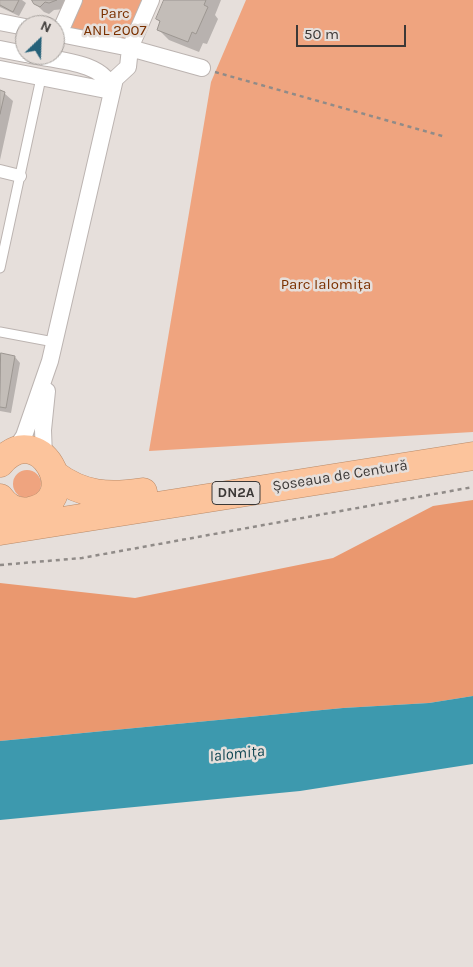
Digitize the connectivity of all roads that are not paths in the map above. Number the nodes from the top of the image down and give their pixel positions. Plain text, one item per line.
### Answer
1 (74, 0) edge
2 (151, 0) edge
3 (65, 17) edge
4 (0, 22) edge
5 (15, 25) edge
6 (65, 35) edge
7 (130, 48) junction
8 (0, 49) edge
9 (15, 52) edge
10 (65, 62) edge
11 (202, 68) road end
12 (0, 69) edge
13 (41, 78) junction
14 (111, 91) junction
15 (0, 171) edge
16 (20, 176) junction
17 (0, 268) edge
18 (0, 332) edge
19 (54, 342) junction
20 (50, 361) junction
21 (473, 442) edge
22 (473, 456) edge
23 (7, 458) edge
24 (50, 466) junction
25 (375, 470) junction
26 (44, 505) junction
27 (3, 512) edge

1 - 3 street
2 - 7 street
4 - 5 street
6 - 7 street
7 - 11 street
7 - 14 street
8 - 9 street
10 - 14 street
12 - 13 street
13 - 14 street
13 - 16 lane
14 - 19 street
15 - 16 street
16 - 17 lane
18 - 19 lane
19 - 20 street
20 - 23 street
20 - 24 street
21 - 24 highway
22 - 25 highway, Șoseaua de Centură / DN2A
23 - 24 highway
24 - 26 highway
25 - 26 highway
25 - 27 highway, Șoseaua de Centură / DN2A
26 - 27 highway

